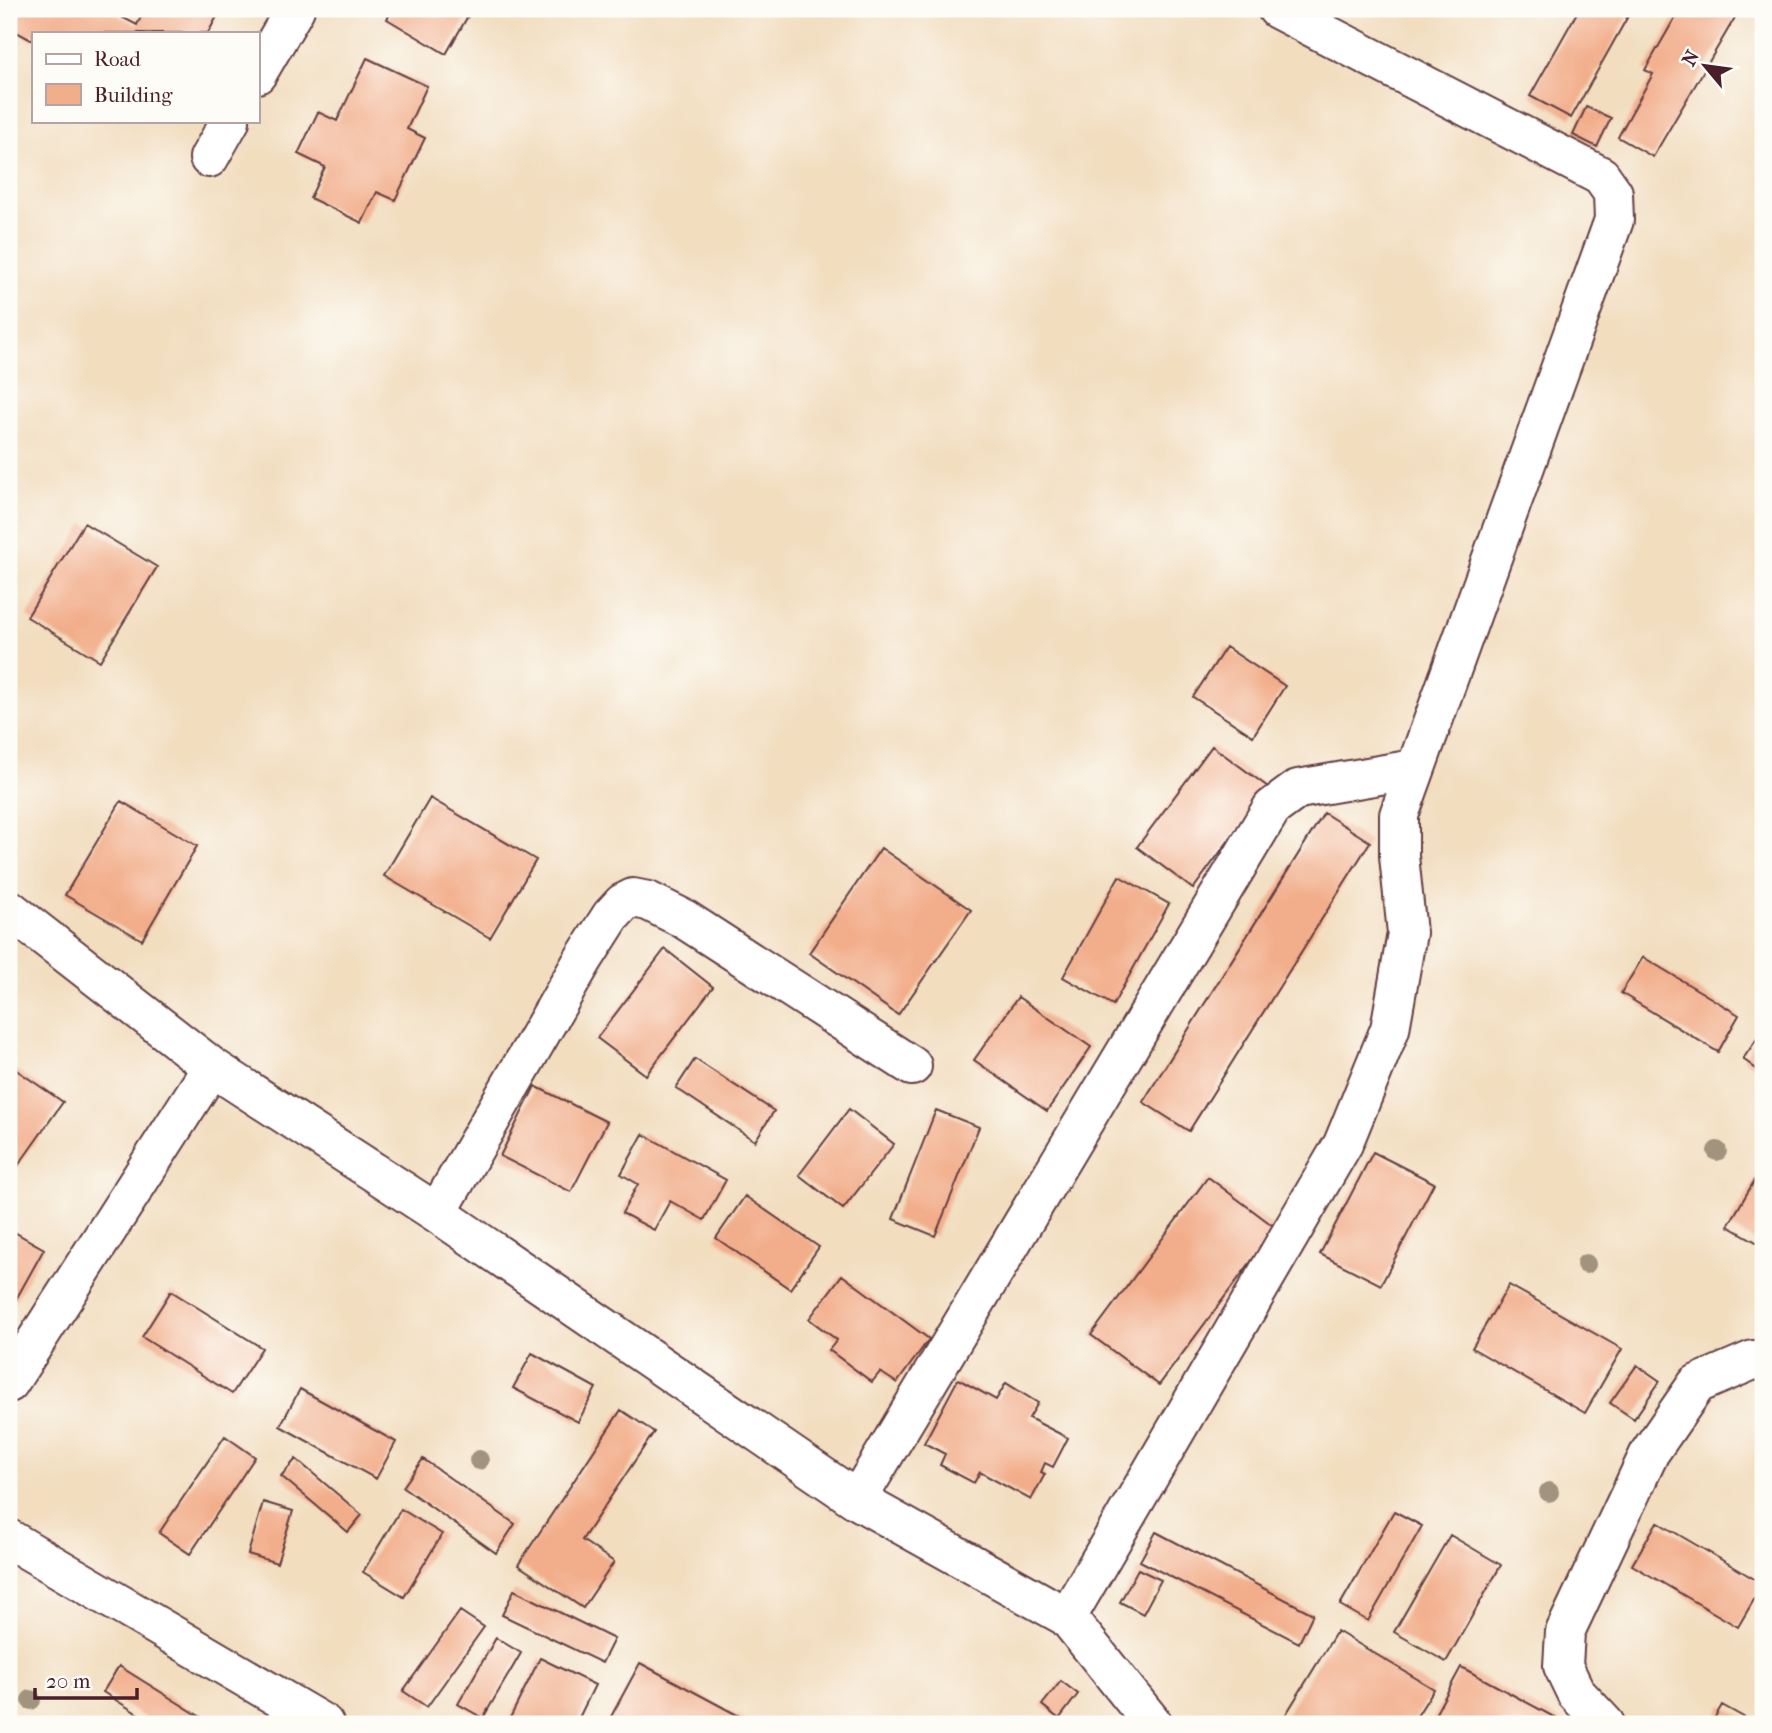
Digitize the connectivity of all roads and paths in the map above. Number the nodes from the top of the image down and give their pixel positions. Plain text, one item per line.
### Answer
1 (295, 9) edge
2 (1277, 9) edge
3 (259, 71) edge
4 (229, 122) edge
5 (209, 158) dead end
6 (1413, 769) junction
7 (9, 909) edge
8 (912, 1066) dead end
9 (212, 1067) junction
10 (437, 1213) junction
11 (1763, 1361) edge
12 (9, 1383) edge
13 (857, 1500) junction
14 (9, 1539) edge
15 (1067, 1617) junction
16 (324, 1724) edge
17 (1153, 1724) edge
18 (1605, 1724) edge

1 - 3 street
2 - 6 street
4 - 5 street
6 - 13 street
6 - 15 street
7 - 9 street
8 - 10 street
9 - 10 street
9 - 12 street
10 - 13 street
11 - 18 street
13 - 15 street
14 - 16 street
15 - 17 street

